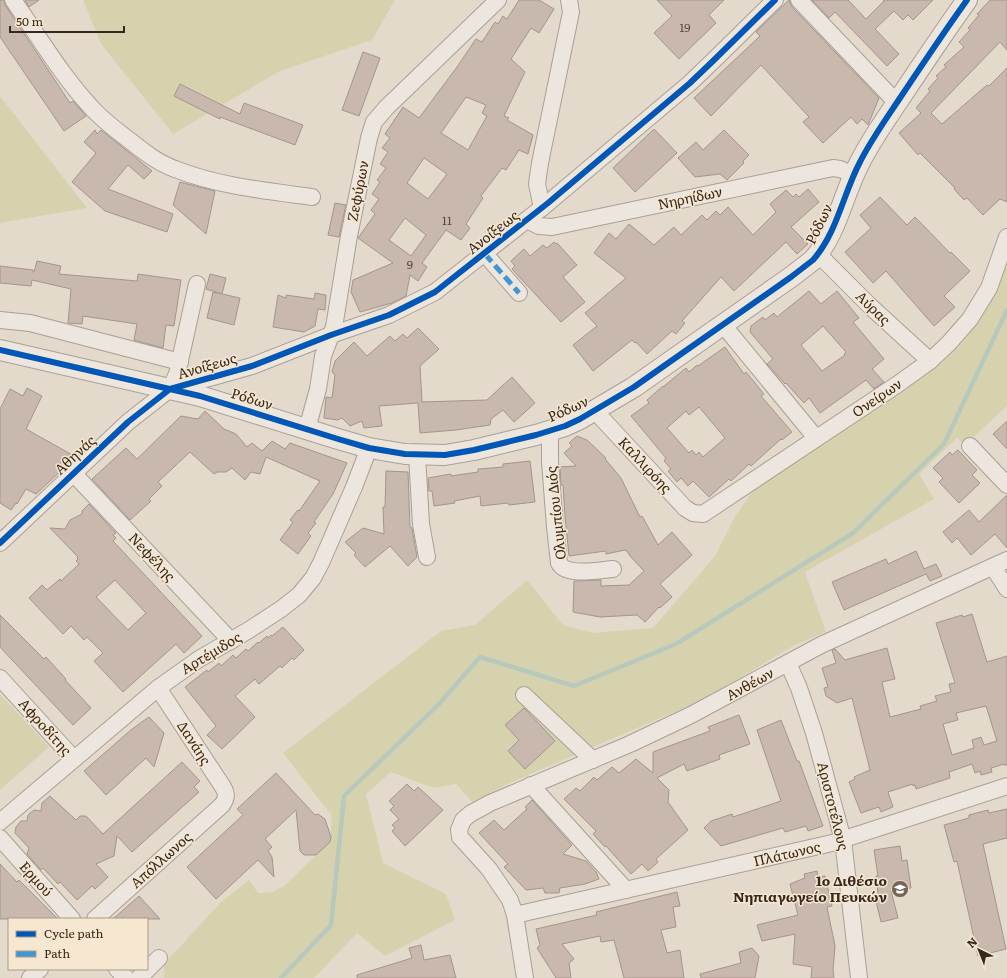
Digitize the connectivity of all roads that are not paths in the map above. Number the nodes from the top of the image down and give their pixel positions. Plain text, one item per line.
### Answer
1 (13, 0) edge
2 (498, 0) edge
3 (569, 0) edge
4 (775, 0) edge
5 (799, 0) edge
6 (967, 0) edge
7 (897, 103) junction
8 (854, 175) junction
9 (312, 197) dead end
10 (542, 208) junction
11 (527, 220) junction
12 (1007, 237) edge
13 (484, 254) junction
14 (818, 254) junction
15 (197, 284) dead end
16 (519, 293) dead end
17 (0, 320) edge
18 (724, 326) junction
19 (331, 335) junction
20 (0, 350) edge
21 (930, 361) junction
22 (180, 362) junction
23 (170, 389) junction
24 (595, 411) junction
25 (307, 429) junction
26 (550, 431) junction
27 (816, 438) junction
28 (970, 446) dead end
29 (369, 448) junction
30 (417, 455) junction
31 (73, 473) junction
32 (1007, 485) edge
33 (698, 515) joint
34 (0, 543) edge
35 (427, 557) dead end
36 (1007, 560) edge
37 (993, 567) junction
38 (613, 569) dead end
39 (1007, 589) edge
40 (231, 640) junction
41 (788, 663) junction
42 (0, 678) edge
43 (158, 688) junction
44 (524, 695) dead end
45 (74, 758) junction
46 (593, 760) junction
47 (531, 785) junction
48 (1007, 786) edge
49 (226, 800) joint
50 (0, 822) edge
51 (0, 838) edge
52 (844, 840) junction
53 (626, 890) junction
54 (515, 915) junction
55 (71, 918) edge
56 (96, 918) edge
57 (159, 958) dead end
58 (148, 969) edge
59 (39, 970) edge
60 (119, 970) edge
61 (147, 970) edge
62 (30, 978) edge
63 (126, 978) edge
64 (139, 978) edge
65 (525, 978) edge
66 (860, 978) edge

1 - 9 street
2 - 19 street, Ζεφύρων
3 - 10 street
4 - 10 street, Ανοίξεως
5 - 7 street
6 - 7 street, Ρόδων
7 - 8 street, Ρόδων
8 - 11 street, Νηρηίδων
8 - 14 street, Ρόδων
10 - 11 street, Ανοίξεως
11 - 13 street, Ανοίξεως
12 - 21 street, Ονείρων
13 - 16 street
13 - 19 street, Ανοίξεως
14 - 18 street, Ρόδων
14 - 21 street, Αύρας
15 - 22 street
17 - 22 street
18 - 24 street, Ρόδων
18 - 27 street
19 - 23 street, Ανοίξεως
19 - 25 street, Ζεφύρων
20 - 23 street, Ρόδων
21 - 27 street, Ονείρων
22 - 23 street
23 - 25 street, Ρόδων
23 - 31 street, Αθηνάς
24 - 26 street, Ρόδων
24 - 33 street, Καλλιρόης
25 - 29 street, Ρόδων
26 - 30 street, Ρόδων
26 - 38 street, Ολυμπίου Διός
27 - 33 street, Ονείρων
28 - 32 street
29 - 30 street, Ρόδων
29 - 40 street, Αρτέμιδος
30 - 35 street
31 - 34 street, Αθηνάς
31 - 40 street, Νεφέλης
36 - 37 street, Ανθέων
37 - 39 street
37 - 41 street, Ανθέων
40 - 43 street, Αρτέμιδος
41 - 46 street, Ανθέων
41 - 52 street, Αριστοτέλους
42 - 45 street, Αφροδίτης
43 - 45 street, Αρτέμιδος
43 - 49 street, Δανάης
44 - 46 street
45 - 50 street, Αρτέμιδος
46 - 47 street, Ανθέων
47 - 53 street
47 - 54 street, Ανθέων
48 - 52 street, Πλάτωνος
49 - 56 street, Απόλλωνος
51 - 55 street, Ερμού
52 - 53 street, Πλάτωνος
52 - 66 street, Αριστοτέλους
53 - 54 street, Πλάτωνος
54 - 65 street
57 - 58 street
59 - 62 street
60 - 63 street
61 - 64 street

